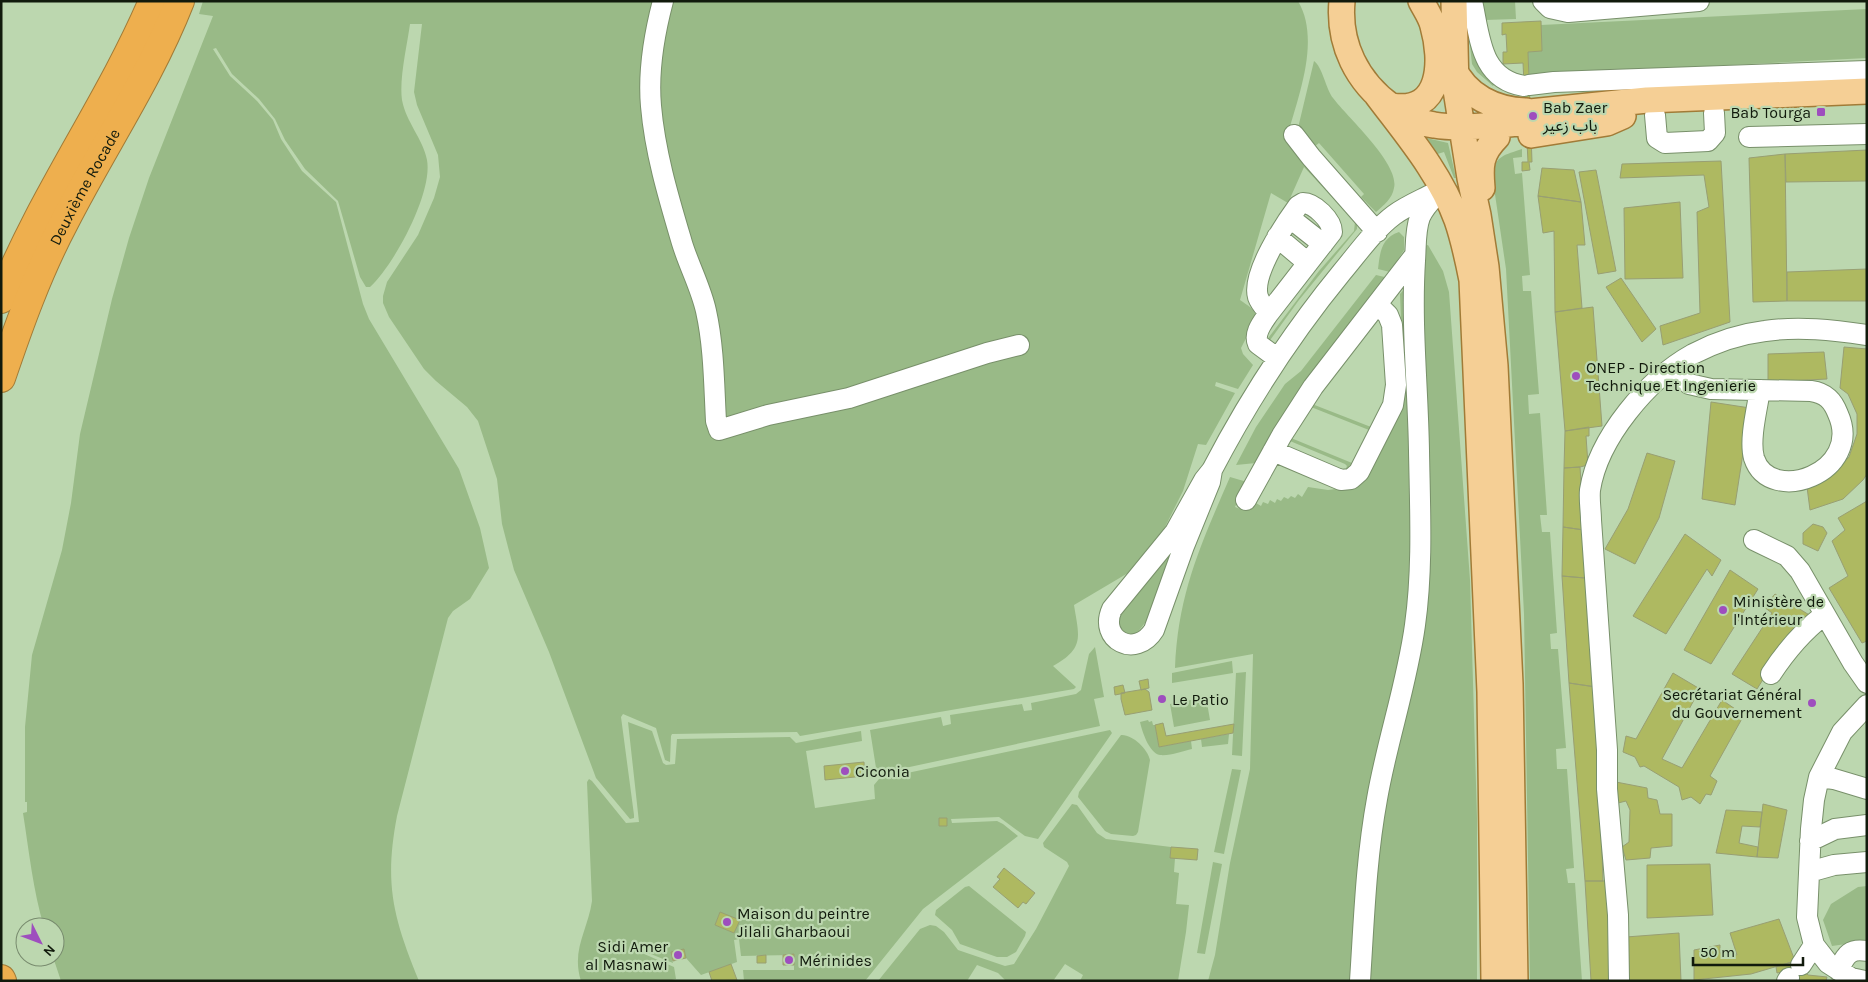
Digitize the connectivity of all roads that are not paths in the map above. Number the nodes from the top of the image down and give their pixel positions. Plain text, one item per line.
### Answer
1 (153, 1) edge
2 (180, 1) edge
3 (662, 1) edge
4 (1421, 1) edge
5 (1454, 1) edge
6 (1472, 1) edge
7 (1544, 1) edge
8 (1699, 1) edge
9 (1338, 4) edge
10 (1638, 4) edge
11 (1448, 56) junction
12 (1867, 71) edge
13 (1867, 91) edge
14 (1388, 106) junction
15 (1651, 107) junction
16 (1867, 108) edge
17 (1528, 111) junction
18 (1458, 132) junction
19 (1867, 134) edge
20 (1294, 135) dead end
21 (1749, 137) dead end
22 (1498, 138) junction
23 (1442, 189) junction
24 (1478, 215) junction
25 (1377, 232) junction
26 (1277, 237) junction
27 (1416, 255) junction
28 (1308, 263) junction
29 (1, 299) edge
30 (1377, 304) junction
31 (1269, 313) junction
32 (1867, 335) edge
33 (1019, 345) dead end
34 (1277, 358) junction
35 (1670, 370) junction
36 (1, 378) edge
37 (1760, 390) junction
38 (1273, 451) junction
39 (1212, 470) junction
40 (1246, 500) dead end
41 (1754, 540) dead end
42 (1824, 614) junction
43 (1771, 674) dead end
44 (1867, 683) edge
45 (1867, 705) edge
46 (1819, 777) junction
47 (1866, 788) edge
48 (1867, 826) edge
49 (1810, 842) junction
50 (1867, 862) edge
51 (1809, 872) junction
52 (1814, 945) junction
53 (1867, 952) edge
54 (1838, 970) junction
55 (1792, 975) edge
56 (1360, 981) edge
57 (1494, 981) edge
58 (1515, 981) edge
59 (1619, 981) edge
60 (1865, 981) edge

1 - 29 highway, Deuxième Rocade
2 - 36 highway, Deuxième Rocade
3 - 33 street
4 - 11 main road
5 - 11 main road
6 - 17 street
7 - 10 street
8 - 10 street
9 - 14 main road
11 - 14 main road
11 - 17 main road
11 - 18 main road
12 - 17 street
13 - 15 main road
14 - 18 main road
14 - 23 main road
15 - 16 main road
15 - 17 main road
15 - 17 main road
17 - 18 main road
17 - 22 main road
18 - 22 main road
18 - 24 main road
19 - 21 street
20 - 25 street
22 - 24 main road
23 - 25 street
23 - 27 street
23 - 57 main road
24 - 58 main road
25 - 34 street
26 - 28 street
26 - 28 street
26 - 31 street
27 - 30 street
27 - 56 street
28 - 31 street
30 - 38 street
30 - 38 street
31 - 34 street
32 - 35 street
34 - 39 street
35 - 37 street
35 - 59 street
37 - 37 street
38 - 40 street
39 - 39 street
41 - 42 street
42 - 43 street
42 - 44 street
45 - 46 street
46 - 47 street
46 - 49 street
48 - 49 street
49 - 51 street
50 - 51 street
51 - 52 street
52 - 54 street
52 - 55 street
53 - 54 street
54 - 60 street

